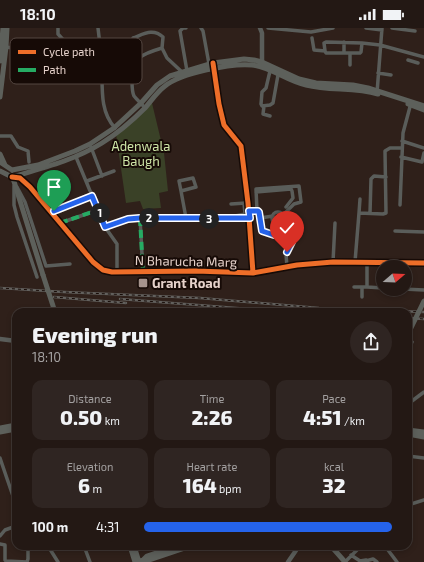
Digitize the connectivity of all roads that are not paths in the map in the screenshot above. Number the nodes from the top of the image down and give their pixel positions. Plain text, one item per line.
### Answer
1 (7, 28) edge
2 (58, 28) edge
3 (98, 28) edge
4 (186, 28) edge
5 (201, 28) edge
6 (268, 28) edge
7 (333, 28) edge
8 (366, 28) edge
9 (392, 28) edge
10 (260, 29) edge
11 (292, 29) edge
12 (382, 29) edge
13 (415, 31) dead end
14 (3, 34) edge
15 (62, 38) edge
16 (99, 38) edge
17 (133, 38) edge
18 (312, 38) dead end
19 (344, 42) junction
20 (362, 43) junction
21 (380, 45) junction
22 (4, 47) junction
23 (10, 48) edge
24 (162, 48) junction
25 (324, 51) junction
26 (344, 53) junction
27 (350, 53) junction
28 (415, 54) junction
29 (142, 56) edge
30 (424, 57) edge
31 (408, 60) dead end
32 (413, 62) junction
33 (1, 63) edge
34 (418, 63) dead end
35 (260, 64) junction
36 (350, 65) dead end
37 (212, 66) junction
38 (184, 71) junction
39 (270, 71) junction
40 (378, 73) junction
41 (278, 75) junction
42 (390, 75) dead end
43 (1, 78) edge
44 (103, 84) edge
45 (133, 84) edge
46 (308, 84) junction
47 (377, 92) junction
48 (0, 97) edge
49 (141, 103) junction
50 (411, 104) junction
51 (264, 106) junction
52 (424, 106) edge
53 (145, 108) junction
54 (424, 110) edge
55 (270, 116) dead end
56 (114, 128) junction
57 (118, 132) junction
58 (0, 136) edge
59 (108, 136) junction
60 (402, 141) junction
61 (91, 146) junction
62 (402, 148) junction
63 (424, 148) edge
64 (424, 153) edge
65 (0, 154) edge
66 (76, 156) junction
67 (401, 157) junction
68 (29, 162) dead end
69 (2, 164) edge
70 (12, 170) junction
71 (0, 171) edge
72 (114, 171) dead end
73 (102, 176) junction
74 (386, 176) junction
75 (12, 177) junction
76 (86, 181) junction
77 (14, 183) junction
78 (181, 191) junction
79 (256, 193) junction
80 (247, 194) junction
81 (92, 196) junction
82 (360, 199) dead end
83 (246, 203) junction
84 (231, 204) dead end
85 (400, 205) dead end
86 (286, 207) dead end
87 (98, 210) junction
88 (249, 211) junction
89 (258, 211) junction
90 (51, 212) junction
91 (359, 212) junction
92 (370, 213) junction
93 (245, 214) junction
94 (273, 216) junction
95 (284, 216) junction
96 (140, 218) junction
97 (186, 218) junction
98 (234, 218) junction
99 (250, 218) junction
100 (260, 218) junction
101 (60, 223) junction
102 (335, 223) dead end
103 (105, 227) junction
104 (395, 231) dead end
105 (424, 231) edge
106 (292, 242) junction
107 (333, 262) junction
108 (355, 262) junction
109 (368, 262) junction
110 (422, 263) edge
111 (70, 264) dead end
112 (424, 266) edge
113 (287, 267) junction
114 (117, 271) junction
115 (143, 272) junction
116 (253, 273) junction
117 (37, 277) dead end
118 (354, 287) dead end
119 (364, 287) junction
120 (376, 288) edge
121 (412, 289) edge
122 (424, 290) edge
123 (362, 297) dead end
124 (424, 301) edge
125 (54, 308) edge
126 (412, 326) edge
127 (0, 339) edge
128 (12, 340) edge
129 (424, 392) edge
130 (412, 401) edge
131 (12, 426) edge
132 (0, 428) edge
133 (12, 430) edge
134 (0, 432) edge
135 (424, 432) edge
136 (412, 433) edge
137 (412, 434) edge
138 (424, 437) edge
139 (412, 456) edge
140 (0, 458) edge
141 (424, 458) edge
142 (12, 493) edge
143 (424, 500) edge
144 (412, 504) edge
145 (12, 527) edge
146 (0, 536) edge
147 (0, 544) edge
148 (28, 550) edge
149 (50, 550) edge
150 (86, 550) edge
151 (132, 550) edge
152 (135, 550) edge
153 (169, 550) edge
154 (296, 550) edge
155 (336, 550) edge
156 (339, 550) edge
157 (356, 550) edge
158 (388, 550) edge
159 (347, 560) edge
160 (138, 561) edge
161 (366, 561) edge
162 (58, 562) edge
163 (90, 562) edge
164 (288, 562) edge
165 (377, 562) edge
166 (397, 562) edge

1 - 14 main road
2 - 15 street
3 - 16 street
4 - 38 street
5 - 37 street
6 - 11 street
7 - 11 street
8 - 12 street
9 - 13 street
10 - 35 street
12 - 21 street
14 - 22 main road
17 - 24 street
18 - 25 street
19 - 20 street
19 - 25 street
19 - 26 street
20 - 21 street
20 - 27 street
21 - 28 street
21 - 40 street
22 - 23 street
22 - 33 main road
24 - 29 street
24 - 38 street
25 - 26 street
26 - 27 street
27 - 36 street
28 - 30 street
28 - 32 street
31 - 32 street
32 - 34 street
33 - 43 main road
35 - 37 main road
35 - 39 main road
35 - 46 main road
37 - 38 main road
37 - 53 main road
37 - 80 street
38 - 49 main road
39 - 41 main road
39 - 51 street
40 - 42 street
40 - 47 street
41 - 46 main road
41 - 51 street
43 - 48 main road
44 - 56 street
45 - 49 street
46 - 47 main road
47 - 50 main road
49 - 53 street
49 - 56 main road
50 - 52 main road
50 - 54 main road
50 - 60 street
51 - 55 street
53 - 57 main road
56 - 57 street
56 - 59 main road
57 - 59 main road
58 - 68 street
59 - 61 main road
60 - 62 street
60 - 63 street
61 - 66 main road
61 - 70 main road
61 - 73 street
62 - 67 street
62 - 74 street
64 - 67 street
65 - 69 main road
66 - 75 main road
66 - 76 street
67 - 85 street
69 - 70 main road
70 - 75 main road
71 - 75 main road
72 - 73 street
73 - 76 street
74 - 92 street
74 - 92 street
75 - 77 main road
75 - 90 street, N Bharucha Marg
76 - 81 street
77 - 111 street
77 - 117 street
77 - 125 main road, bridge
78 - 78 street
78 - 97 street
79 - 80 street
79 - 86 street
79 - 89 street
79 - 95 street
80 - 83 street
81 - 87 street
81 - 90 street
82 - 91 street
83 - 84 street
83 - 88 street
83 - 93 street
87 - 101 street
87 - 103 street
88 - 89 street
88 - 99 street
89 - 100 street
90 - 101 street, N Bharucha Marg
91 - 92 street
91 - 108 street
93 - 98 street
93 - 99 street
94 - 95 street
94 - 95 street
94 - 100 street
95 - 106 street
96 - 97 street
96 - 103 street
96 - 115 street
97 - 98 street
98 - 99 street
99 - 116 street
100 - 106 street
101 - 114 street, N Bharucha Marg
102 - 107 street
103 - 114 street
104 - 105 street
106 - 113 street
107 - 108 street, N Bharucha Marg
107 - 113 street, N Bharucha Marg
108 - 109 street, N Bharucha Marg
109 - 110 street, N Bharucha Marg
109 - 119 street
110 - 112 street
113 - 116 street, N Bharucha Marg
114 - 115 street, N Bharucha Marg
115 - 116 street, N Bharucha Marg
118 - 119 street
119 - 120 street
119 - 123 street
121 - 122 street
124 - 126 main road, bridge
127 - 128 street
129 - 130 street
131 - 132 main road
133 - 134 main road
135 - 136 main road
137 - 138 main road
139 - 141 street
140 - 142 street
143 - 144 street
145 - 146 street
147 - 148 street
149 - 162 street
150 - 163 street
151 - 160 main road
152 - 160 main road
153 - 160 main road
154 - 164 street
155 - 159 main road
156 - 159 main road
157 - 159 street
158 - 166 street
159 - 161 street
161 - 165 street

